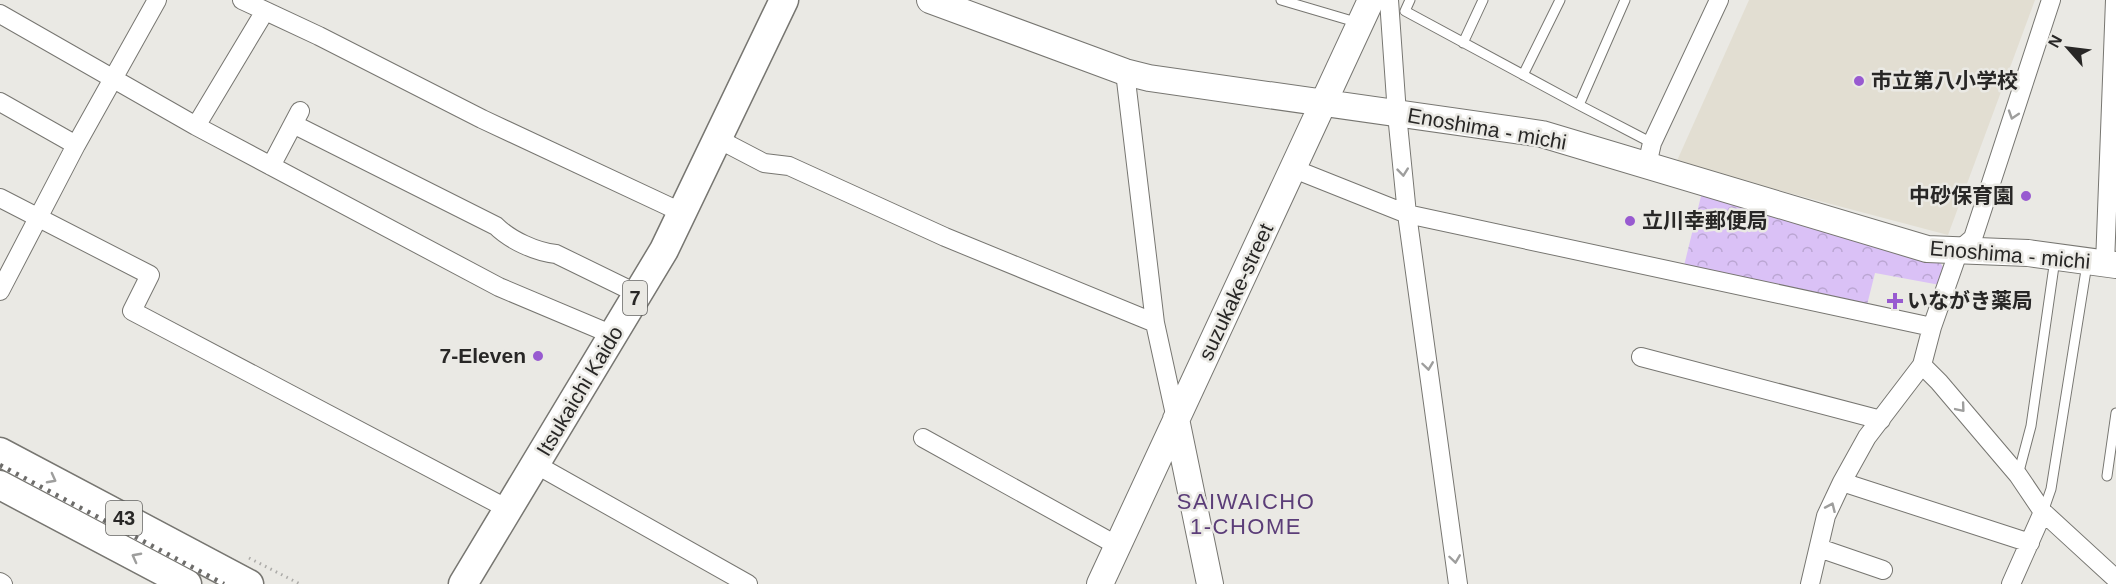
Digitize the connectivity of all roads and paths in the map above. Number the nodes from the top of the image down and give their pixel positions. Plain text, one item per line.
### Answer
1 (157, 0) edge
2 (242, 0) edge
3 (784, 0) edge
4 (930, 0) edge
5 (1281, 0) edge
6 (1371, 0) edge
7 (1389, 0) edge
8 (1410, 0) edge
9 (1483, 0) edge
10 (1560, 0) edge
11 (1625, 0) edge
12 (1719, 0) edge
13 (2051, 0) edge
14 (2115, 0) edge
15 (265, 11) junction
16 (0, 14) edge
17 (1360, 23) junction
18 (1463, 43) junction
19 (2115, 67) edge
20 (1125, 72) junction
21 (1523, 75) junction
22 (114, 80) junction
23 (0, 102) edge
24 (1321, 104) junction
25 (1579, 105) junction
26 (1397, 114) junction
27 (196, 126) junction
28 (718, 139) junction
29 (76, 146) junction
30 (1649, 154) junction
31 (271, 166) junction
32 (1294, 169) junction
33 (0, 198) edge
34 (683, 213) junction
35 (1407, 214) junction
36 (38, 219) junction
37 (1959, 250) junction
38 (2055, 255) junction
39 (2103, 263) edge
40 (1, 285) edge
41 (638, 294) junction
42 (1155, 323) junction
43 (1932, 327) junction
44 (613, 335) junction
45 (1641, 357) dead end
46 (1922, 365) junction
47 (2116, 417) edge
48 (1176, 419) junction
49 (1881, 420) junction
50 (922, 438) dead end
51 (0, 452) edge
52 (536, 464) junction
53 (2018, 475) junction
54 (2107, 476) dead end
55 (1842, 482) junction
56 (0, 485) edge
57 (508, 509) junction
58 (2043, 512) junction
59 (2030, 543) junction
60 (1118, 546) junction
61 (1819, 548) junction
62 (1883, 570) dead end
63 (284, 576) dead end
64 (2116, 579) edge
65 (187, 584) edge
66 (249, 584) edge
67 (289, 584) edge
68 (463, 584) edge
69 (748, 584) edge
70 (1100, 584) edge
71 (1210, 584) edge
72 (1458, 584) edge
73 (1810, 584) edge
74 (2011, 584) edge

1 - 22 street
2 - 15 street
3 - 28 main road, Itsukaichi Kaido / 7
4 - 20 street, Enoshima - michi
5 - 17 lane
6 - 17 street, suzukake-street
7 - 26 street
8 - 18 lane
9 - 18 lane
10 - 21 lane
11 - 25 lane
12 - 30 street
13 -> 37 street
14 - 19 street
15 - 27 street
15 - 34 street
16 - 22 street
17 - 24 street, suzukake-street
18 - 21 lane
19 - 39 street
20 - 24 street, Enoshima - michi
20 - 42 street
21 - 25 lane
22 - 27 street
22 - 29 street
23 - 29 street
24 - 26 street, Enoshima - michi
24 - 32 street, suzukake-street
25 - 30 lane
26 - 30 street, Enoshima - michi
26 -> 35 street
27 - 31 street
28 - 34 main road, Itsukaichi Kaido / 7
28 - 42 street
29 - 36 street
30 - 37 street, Enoshima - michi
31 - 41 street
31 - 44 street
32 - 35 street
32 - 48 street, suzukake-street
33 - 36 street
34 - 41 main road, Itsukaichi Kaido / 7
35 - 43 street
35 -> 72 street
36 - 40 street
36 - 57 street
37 - 38 street, Enoshima - michi
37 - 43 street
38 - 39 street, Enoshima - michi
38 - 53 lane
39 - 58 lane
41 - 44 main road, Itsukaichi Kaido / 7
42 - 48 street
43 - 46 street
44 - 52 main road, Itsukaichi Kaido / 7
45 - 49 street
46 - 49 street
46 -> 53 street
47 - 54 lane
48 - 60 street, suzukake-street
48 - 71 street
49 - 55 street
50 - 60 street
51 -> 66 main road, 43
52 - 57 main road, Itsukaichi Kaido / 7
52 - 69 street
53 - 58 street
55 - 59 street
61 -> 55 street
65 -> 56 main road, 43
57 - 68 main road, Itsukaichi Kaido / 7
58 - 59 street
58 - 64 street
59 - 74 street
60 - 70 street, suzukake-street
61 - 62 street
61 - 73 street
63 - 67 path

